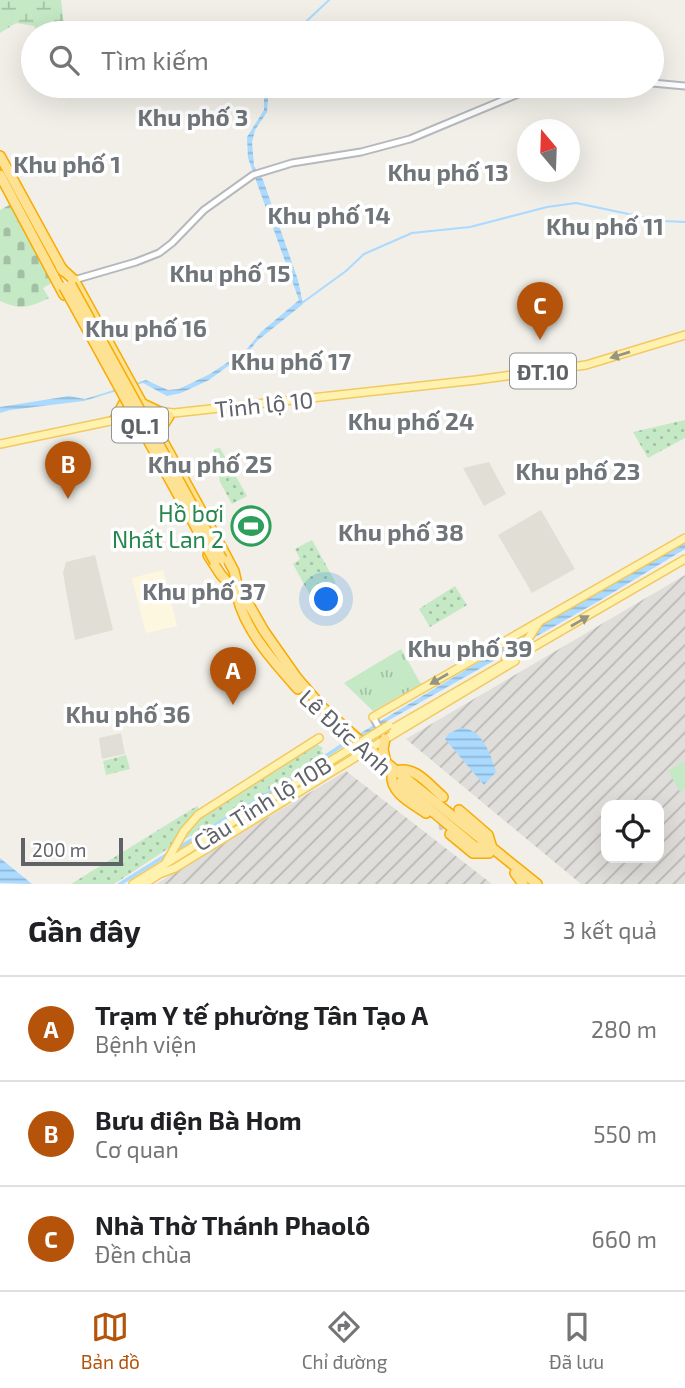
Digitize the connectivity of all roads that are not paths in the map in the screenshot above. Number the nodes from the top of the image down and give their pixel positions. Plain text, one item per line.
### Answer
1 (664, 84) edge
2 (685, 86) edge
3 (509, 98) edge
4 (0, 147) edge
5 (0, 156) edge
6 (0, 165) edge
7 (0, 175) edge
8 (35, 239) junction
9 (46, 240) junction
10 (47, 253) junction
11 (66, 281) junction
12 (685, 335) edge
13 (122, 368) junction
14 (107, 374) junction
15 (121, 399) junction
16 (140, 400) junction
17 (168, 414) junction
18 (149, 417) junction
19 (115, 422) junction
20 (134, 423) junction
21 (162, 440) junction
22 (1, 444) edge
23 (148, 449) junction
24 (178, 469) junction
25 (164, 476) junction
26 (685, 538) edge
27 (685, 559) edge
28 (235, 589) junction
29 (598, 589) junction
30 (607, 604) junction
31 (538, 624) junction
32 (522, 655) junction
33 (375, 720) joint
34 (319, 738) dead end
35 (385, 739) junction
36 (367, 751) junction
37 (386, 763) junction
38 (394, 773) junction
39 (443, 797) dead end
40 (460, 810) dead end
41 (427, 814) dead end
42 (444, 829) dead end
43 (186, 830) junction
44 (199, 842) junction
45 (488, 848) junction
46 (162, 869) junction
47 (515, 873) junction
48 (132, 884) edge
49 (144, 884) edge
50 (523, 884) edge
51 (529, 884) edge
52 (537, 884) edge

1 - 2 street
3 - 11 street
4 - 9 highway, Lê Đức Anh / QL.1
5 - 9 highway, Lê Đức Anh / QL.1
6 - 10 highway, Lê Đức Anh / QL.1
7 - 8 highway, Lê Đức Anh / QL.1
8 - 10 highway
8 - 11 highway, Lê Đức Anh / QL.1
9 - 11 highway, Lê Đức Anh / QL.1
10 - 11 highway, Lê Đức Anh / QL.1
11 - 13 highway, Lê Đức Anh / QL.1
11 - 14 highway, Lê Đức Anh / QL.1
11 - 28 highway, QL.1, bridge
12 -> 17 main road, Tỉnh lộ 10 / ĐT.10
13 - 14 highway
13 - 16 highway, Lê Đức Anh / QL.1
14 - 15 highway, Lê Đức Anh / QL.1, bridge
15 - 16 highway
15 - 19 highway
15 - 20 highway, Lê Đức Anh / QL.1
16 - 17 highway
16 - 18 highway, Lê Đức Anh / QL.1
17 - 18 main road, Tỉnh lộ 10 / ĐT.10
17 - 21 highway
18 - 20 main road, Tỉnh lộ 10 / ĐT.10
18 - 21 highway, Lê Đức Anh / QL.1
19 - 20 highway
19 - 20 main road, Tỉnh lộ 10 / ĐT.10
19 - 22 main road, Tỉnh lộ 10 / ĐT.10
20 - 23 highway, Lê Đức Anh / QL.1
21 - 23 highway
21 - 24 highway, Lê Đức Anh / QL.1
23 - 25 highway, Lê Đức Anh / QL.1
24 - 25 highway
24 - 28 highway, Lê Đức Anh / QL.1
25 - 28 highway, Lê Đức Anh / QL.1
26 - 29 main road
27 - 30 main road
28 - 36 highway, Lê Đức Anh / QL.1
29 - 30 main road
29 - 31 main road
32 -> 30 main road
31 -> 33 main road
31 - 44 main road, Cầu Tỉnh lộ 10B, bridge
32 - 35 main road
32 - 46 main road, Cầu Tỉnh lộ 10B, bridge
33 - 35 street, bridge
34 - 43 main road
35 - 36 main road
35 - 37 highway
36 - 37 highway, Lê Đức Anh / QL.1
36 - 38 highway, Lê Đức Anh / QL.1
36 - 46 main road
37 - 38 highway, Lê Đức Anh / QL.1
38 - 39 highway
38 - 41 highway
38 - 45 highway, Lê Đức Anh / QL.1
40 - 45 highway
42 - 45 highway
43 - 44 main road
43 - 46 main road
44 - 46 main road, Cầu Tỉnh lộ 10B
45 - 47 highway, Lê Đức Anh / QL.1
45 - 52 highway, Lê Đức Anh / QL.1
46 - 48 main road
46 - 49 main road
47 - 50 highway, Lê Đức Anh / QL.1
47 - 51 highway, Lê Đức Anh / QL.1

